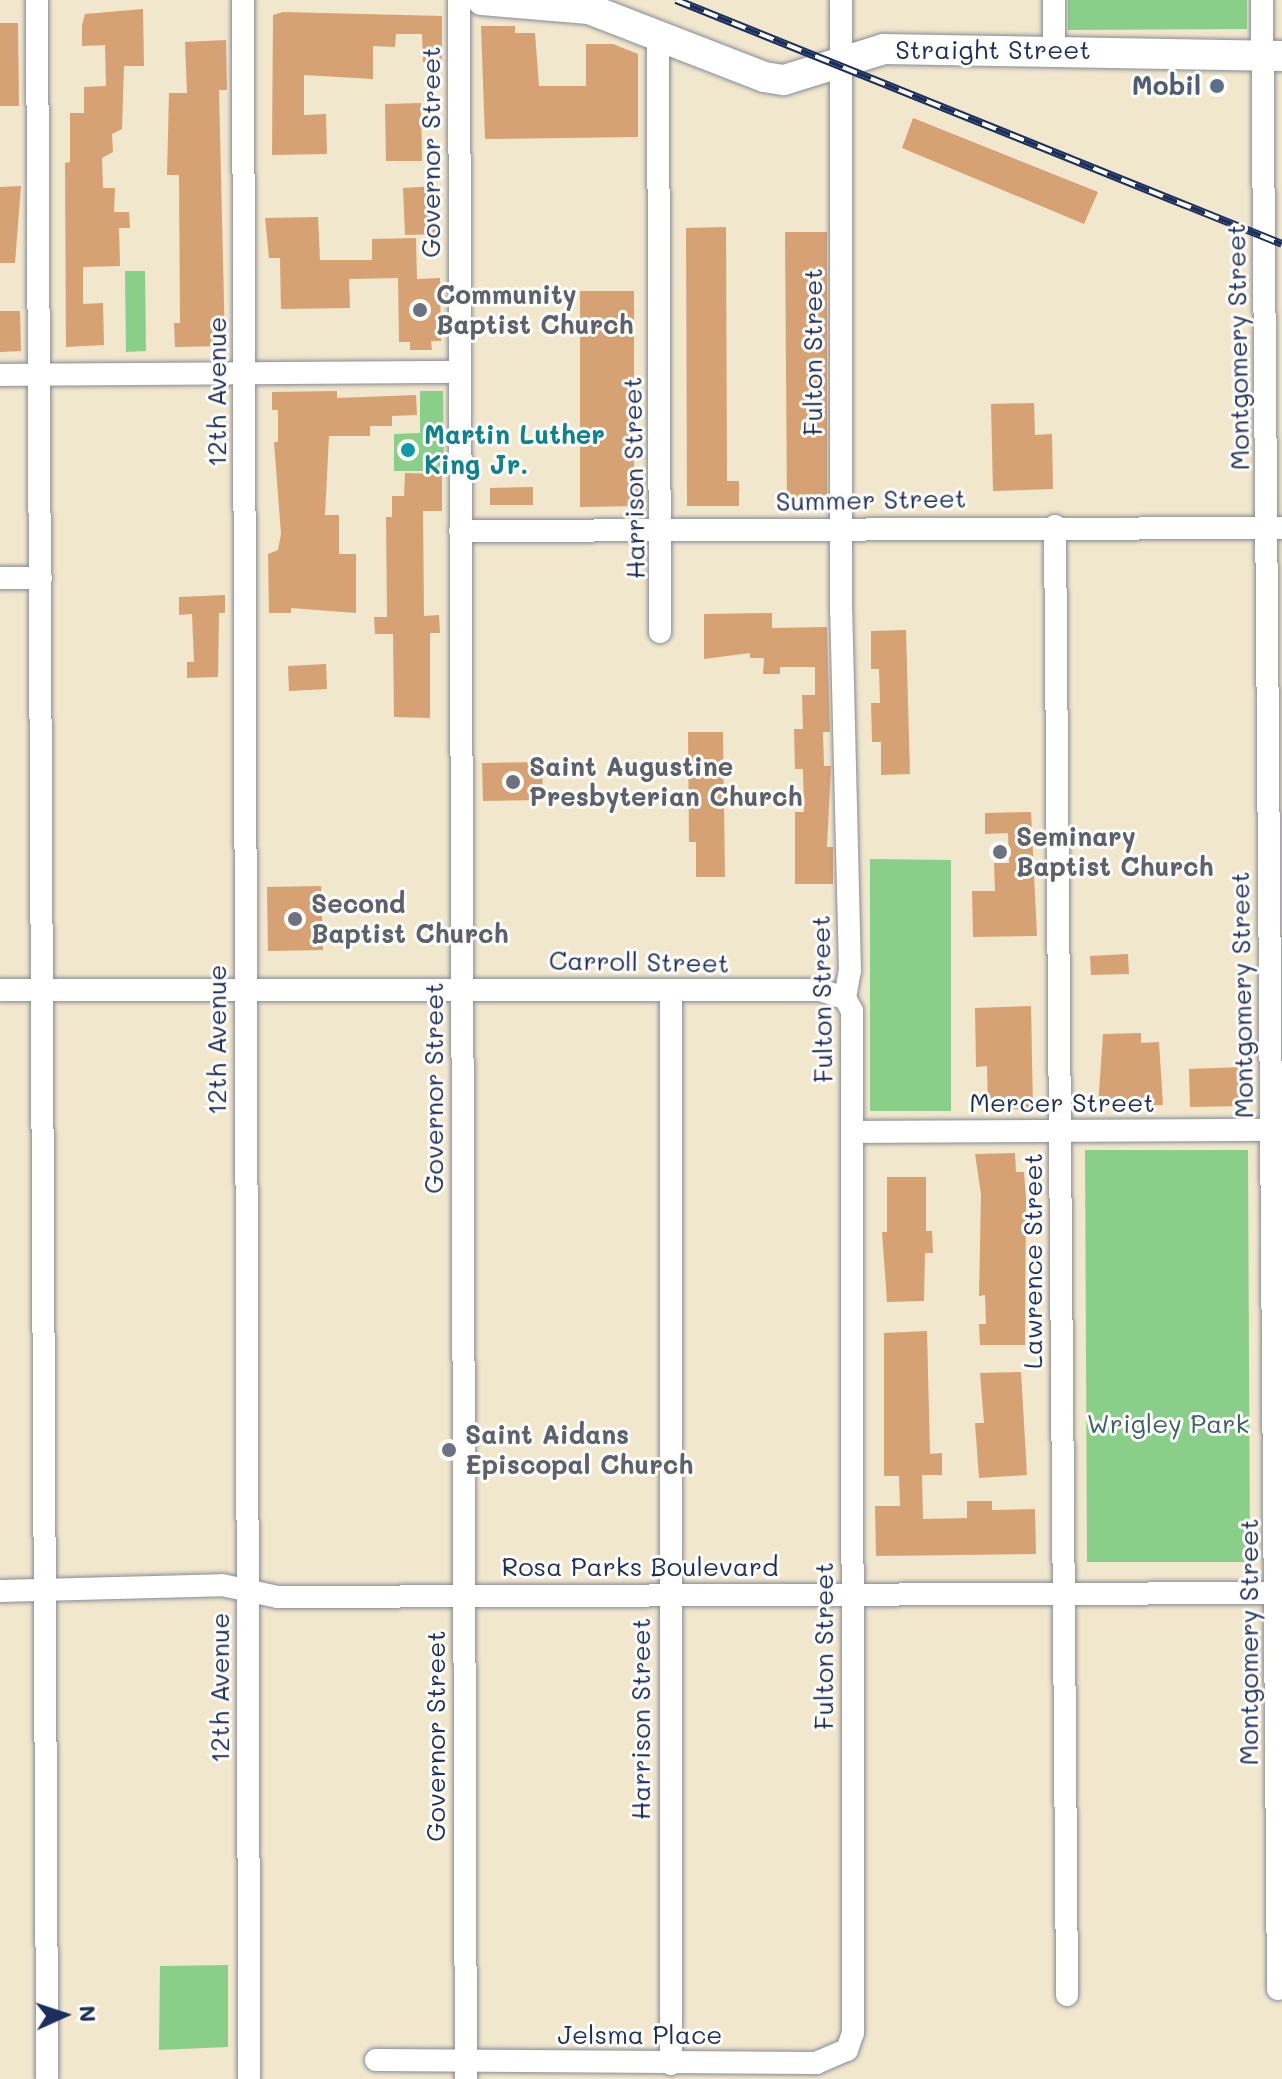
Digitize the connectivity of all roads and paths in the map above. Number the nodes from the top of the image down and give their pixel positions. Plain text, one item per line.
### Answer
1 (37, 0) edge
2 (243, 0) edge
3 (459, 0) edge
4 (482, 0) edge
5 (841, 0) edge
6 (1054, 0) edge
7 (1262, 0) edge
8 (658, 35) junction
9 (1054, 49) junction
10 (1272, 56) edge
11 (841, 61) junction
12 (459, 372) junction
13 (245, 374) junction
14 (0, 375) edge
15 (41, 375) junction
16 (1055, 526) junction
17 (842, 528) junction
18 (1275, 528) edge
19 (662, 530) junction
20 (460, 531) junction
21 (0, 578) edge
22 (41, 578) junction
23 (660, 632) dead end
24 (462, 989) junction
25 (0, 990) edge
26 (42, 990) junction
27 (245, 990) junction
28 (671, 990) junction
29 (845, 998) junction
30 (1272, 1130) junction
31 (1060, 1131) junction
32 (852, 1132) junction
33 (248, 1590) junction
34 (0, 1591) edge
35 (44, 1591) junction
36 (852, 1593) junction
37 (1280, 1593) edge
38 (668, 1594) junction
39 (1064, 1594) junction
40 (463, 1596) junction
41 (1278, 1989) dead end
42 (1067, 1995) dead end
43 (853, 1998) joint
44 (376, 2060) dead end
45 (671, 2064) junction
46 (466, 2070) edge
47 (47, 2079) edge
48 (249, 2079) edge

1 - 15 street
2 - 13 street, 12th Avenue
3 - 12 street, Governor Street
4 - 8 main road, Straight Street
5 - 11 street, Fulton Street
6 - 9 street
7 - 10 street, Montgomery Street
8 - 11 main road, Straight Street
8 - 19 street, Harrison Street
9 - 10 main road, Straight Street
9 - 11 main road, Straight Street
10 - 18 street, Montgomery Street
11 - 17 street, Fulton Street
12 - 13 street
12 - 20 street, Governor Street
13 - 15 street
13 - 27 street, 12th Avenue
14 - 15 street
15 - 22 street
16 - 17 street, Summer Street
16 - 18 street, Summer Street
16 - 31 street, Lawrence Street
17 - 19 street, Summer Street
17 - 29 street, Fulton Street
18 - 30 street, Montgomery Street
19 - 20 street, Summer Street
19 - 23 street, Harrison Street
20 - 24 street, Governor Street
21 - 22 street
22 - 26 street
24 - 27 street, Carroll Street
24 - 28 street, Carroll Street
24 - 40 street, Governor Street
25 - 26 street, Carroll Street
26 - 27 street, Carroll Street
26 - 35 street
27 - 33 street, 12th Avenue
28 - 29 street, Carroll Street
28 - 38 street, Harrison Street
29 - 32 street, Fulton Street
30 - 31 street, Mercer Street
30 - 37 street, Montgomery Street
31 - 32 street, Mercer Street
31 - 39 street, Lawrence Street
32 - 36 street, Fulton Street
33 - 35 street, Rosa Parks Boulevard
33 - 40 street, Rosa Parks Boulevard
33 - 48 street, 12th Avenue
34 - 35 street, Rosa Parks Boulevard
35 - 47 street
36 - 38 street, Rosa Parks Boulevard
36 - 39 street, Rosa Parks Boulevard
36 - 43 street, Fulton Street
37 - 39 street, Rosa Parks Boulevard
37 - 41 street, Montgomery Street
38 - 40 street, Rosa Parks Boulevard
38 - 45 street, Harrison Street
39 - 42 street, Lawrence Street
40 - 46 street, Governor Street
43 - 45 street, Jelsma Place
44 - 46 street, Jelsma Place
45 - 46 street, Jelsma Place

